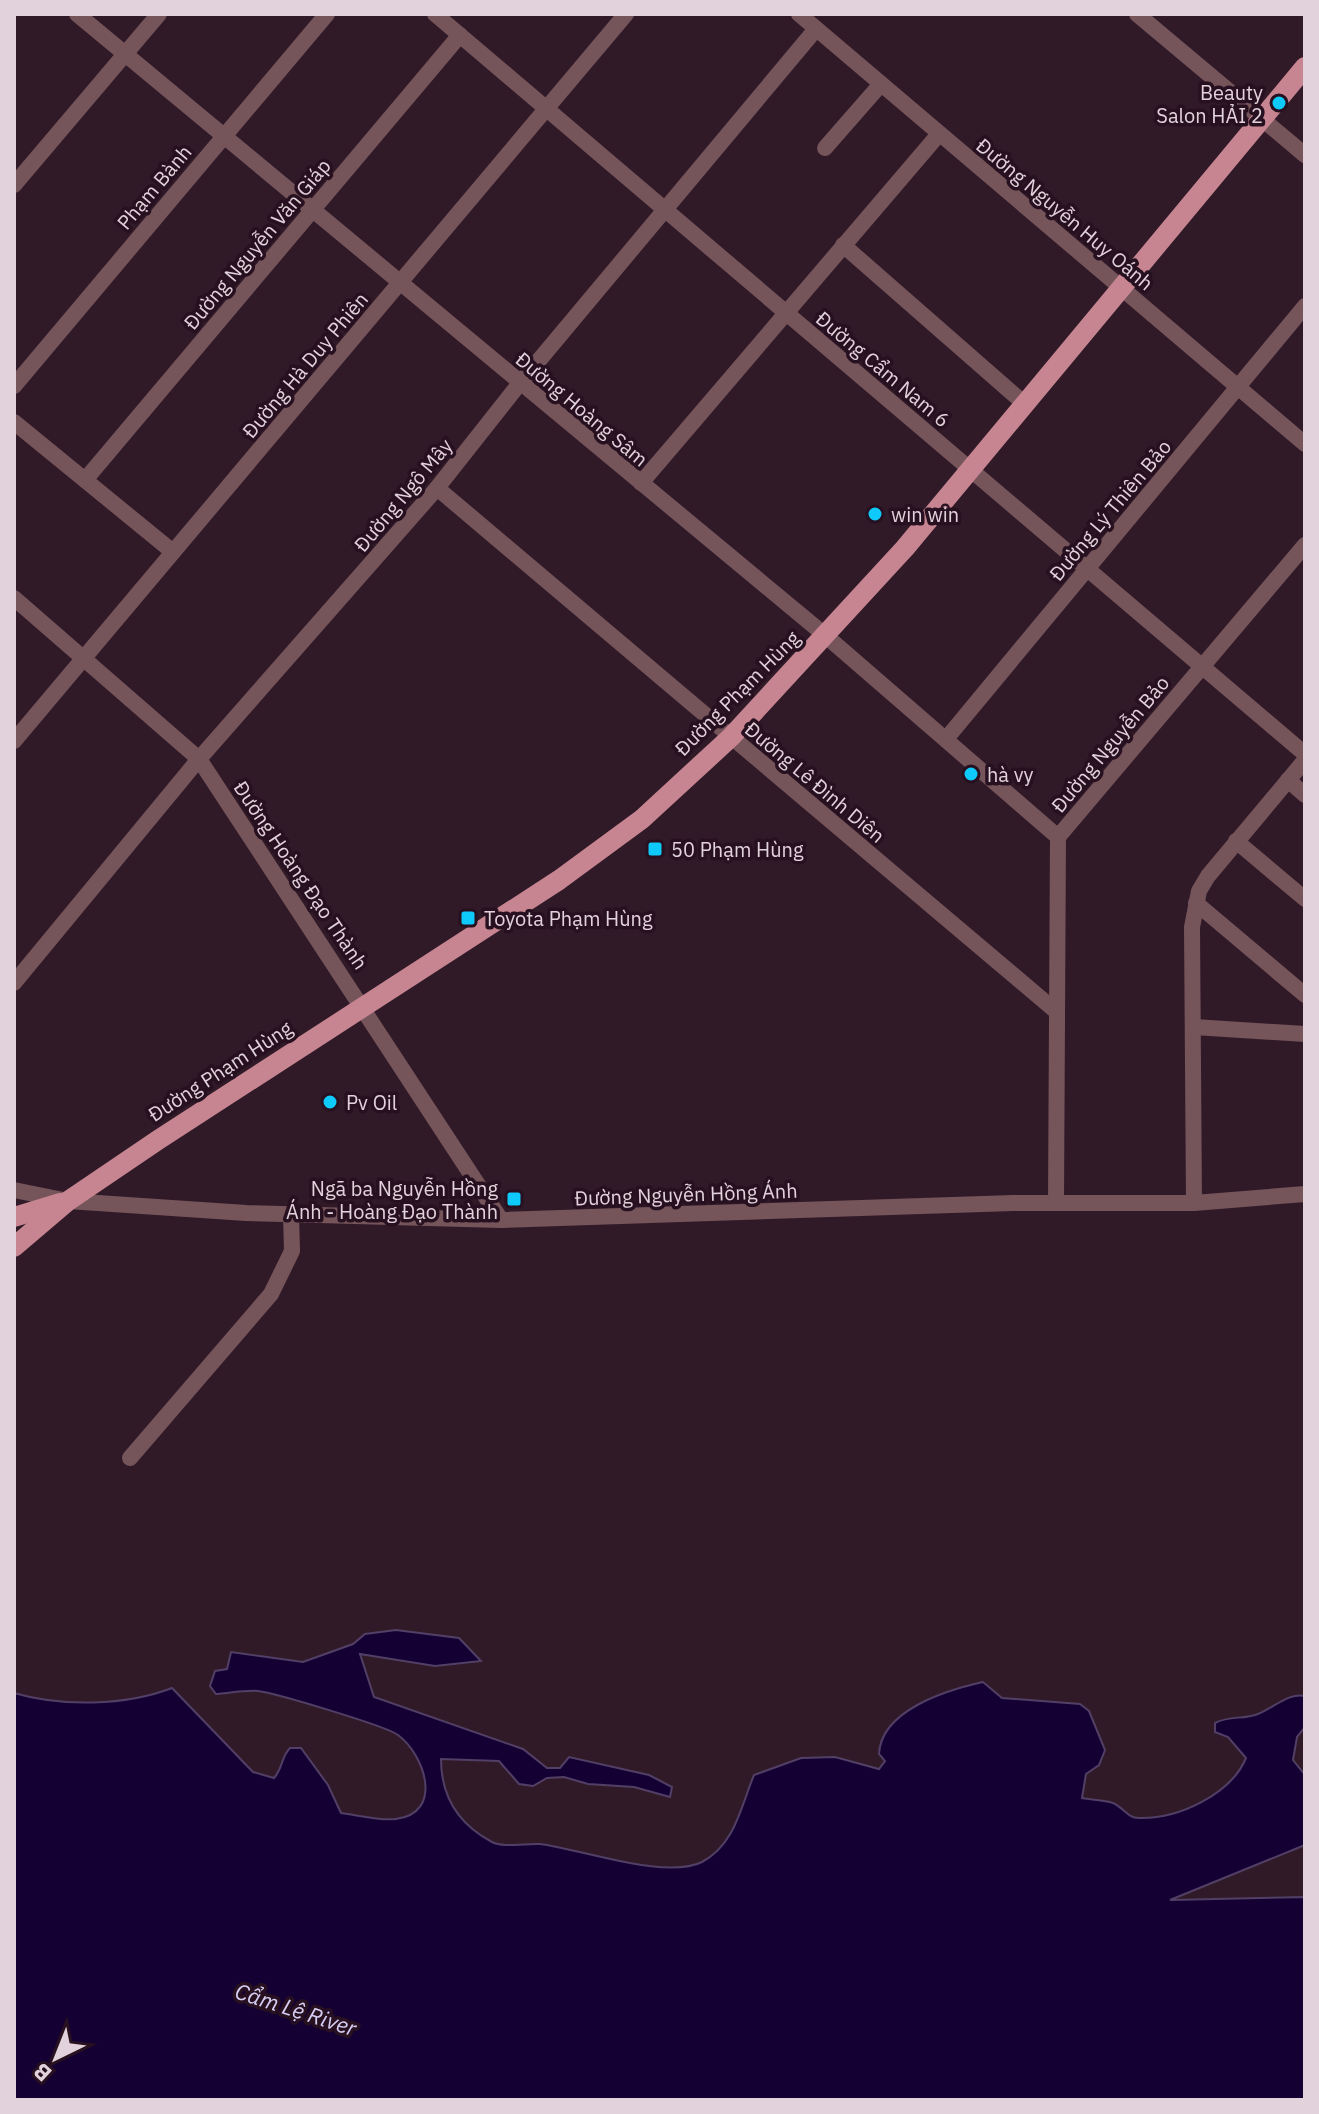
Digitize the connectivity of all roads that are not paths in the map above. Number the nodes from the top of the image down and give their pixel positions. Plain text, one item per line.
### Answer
1 (77, 14) edge
2 (159, 14) edge
3 (327, 14) edge
4 (435, 14) edge
5 (626, 14) edge
6 (799, 14) edge
7 (1140, 15) edge
8 (816, 29) junction
9 (460, 35) junction
10 (125, 55) junction
11 (1305, 67) edge
12 (881, 84) junction
13 (547, 109) junction
14 (1261, 118) junction
15 (939, 134) junction
16 (223, 136) junction
17 (825, 148) dead end
18 (1305, 155) edge
19 (14, 185) edge
20 (665, 209) junction
21 (311, 210) junction
22 (843, 245) junction
23 (400, 284) junction
24 (1123, 290) junction
25 (1305, 306) edge
26 (786, 312) junction
27 (520, 383) junction
28 (14, 386) edge
29 (1238, 387) junction
30 (1026, 405) junction
31 (14, 422) edge
32 (1305, 444) edge
33 (971, 470) junction
34 (85, 480) junction
35 (641, 483) junction
36 (437, 488) junction
37 (1305, 545) edge
38 (173, 552) junction
39 (1088, 569) junction
40 (14, 598) edge
41 (826, 636) junction
42 (85, 656) junction
43 (1202, 666) junction
44 (731, 737) junction
45 (946, 739) junction
46 (14, 741) edge
47 (1305, 757) edge
48 (199, 759) junction
49 (1288, 780) junction
50 (1305, 795) edge
51 (1058, 837) junction
52 (1236, 841) junction
53 (1305, 899) edge
54 (1196, 903) junction
55 (14, 983) edge
56 (1305, 995) edge
57 (364, 1005) junction
58 (1057, 1012) junction
59 (1194, 1027) junction
60 (1305, 1034) edge
61 (14, 1190) edge
62 (1305, 1194) edge
63 (68, 1201) junction
64 (1056, 1203) junction
65 (1194, 1203) junction
66 (291, 1214) junction
67 (14, 1217) edge
68 (501, 1220) junction
69 (14, 1247) edge
70 (130, 1458) dead end

1 - 10 street, Đường Hoàng Sâm
2 - 10 street
3 - 16 street, Phạm Bành
4 - 9 street, Đường Cẩm Nam 6
5 - 13 street, Đường Hà Duy Phiên
6 - 8 street, Đường Nguyễn Huy Oánh
7 - 14 street
8 - 12 street, Đường Nguyễn Huy Oánh
8 - 20 street, Đường Ngô Mây
9 - 13 street, Đường Cẩm Nam 6
9 - 21 street, Đường Nguyễn Văn Giáp
10 - 16 street, Đường Hoàng Sâm
10 - 19 street
11 - 14 main road, Đường Phạm Hùng
12 - 15 street, Đường Nguyễn Huy Oánh
12 - 17 street
13 - 20 street, Đường Cẩm Nam 6
13 - 23 street, Đường Hà Duy Phiên
14 - 18 street
14 - 24 main road, Đường Phạm Hùng
15 - 22 street
15 - 24 street, Đường Nguyễn Huy Oánh
16 - 21 street, Đường Hoàng Sâm
16 - 28 street, Phạm Bành
20 - 26 street, Đường Cẩm Nam 6
20 - 27 street, Đường Ngô Mây
21 - 23 street, Đường Hoàng Sâm
21 - 34 street, Đường Nguyễn Văn Giáp
22 - 26 street
22 - 30 street
23 - 27 street, Đường Hoàng Sâm
23 - 38 street, Đường Hà Duy Phiên
24 - 29 street, Đường Nguyễn Huy Oánh
24 - 30 main road, Đường Phạm Hùng
25 - 29 street, Đường Lý Thiên Bảo
26 - 33 street, Đường Cẩm Nam 6
26 - 35 street
27 - 35 street, Đường Hoàng Sâm
27 - 36 street, Đường Ngô Mây
29 - 32 street, Đường Nguyễn Huy Oánh
29 - 39 street, Đường Lý Thiên Bảo
30 - 33 main road, Đường Phạm Hùng
31 - 34 street
33 - 39 street, Đường Cẩm Nam 6
33 - 41 main road, Đường Phạm Hùng
34 - 38 street
35 - 41 street, Đường Hoàng Sâm
36 - 44 street, Đường Lê Đình Diên
36 - 48 street, Đường Ngô Mây
37 - 43 street, Đường Nguyễn Bảo
38 - 42 street, Đường Hà Duy Phiên
39 - 43 street, Đường Cẩm Nam 6
39 - 45 street, Đường Lý Thiên Bảo
40 - 42 street, Đường Hoàng Đạo Thành
41 - 44 main road, Đường Phạm Hùng
41 - 45 street, Đường Hoàng Sâm
42 - 46 street, Đường Hà Duy Phiên
42 - 48 street, Đường Hoàng Đạo Thành
43 - 47 street, Đường Cẩm Nam 6
43 - 51 street, Đường Nguyễn Bảo
44 - 57 main road, Đường Phạm Hùng
44 - 58 street, Đường Lê Đình Diên
45 - 51 street, Đường Hoàng Sâm
47 - 49 street
48 - 55 street, Đường Ngô Mây
48 - 57 street, Đường Hoàng Đạo Thành
49 - 50 street
49 - 52 street
51 - 58 street, Đường Nguyễn Bảo
52 - 53 street
52 - 54 street
54 - 56 street
54 - 59 street
57 - 63 main road, Đường Phạm Hùng
57 - 68 street, Đường Hoàng Đạo Thành
58 - 64 street, Đường Nguyễn Bảo
59 - 60 street
59 - 65 street
61 - 63 street, Đường Nguyễn Hồng Ánh
62 - 65 street, Đường Nguyễn Hồng Ánh
63 - 66 street, Đường Nguyễn Hồng Ánh
63 - 67 main road, Đường Phạm Hùng
63 - 69 main road, Đường Phạm Hùng
64 - 65 street, Đường Nguyễn Hồng Ánh
64 - 68 street, Đường Nguyễn Hồng Ánh
66 - 68 street, Đường Nguyễn Hồng Ánh
66 - 70 street

